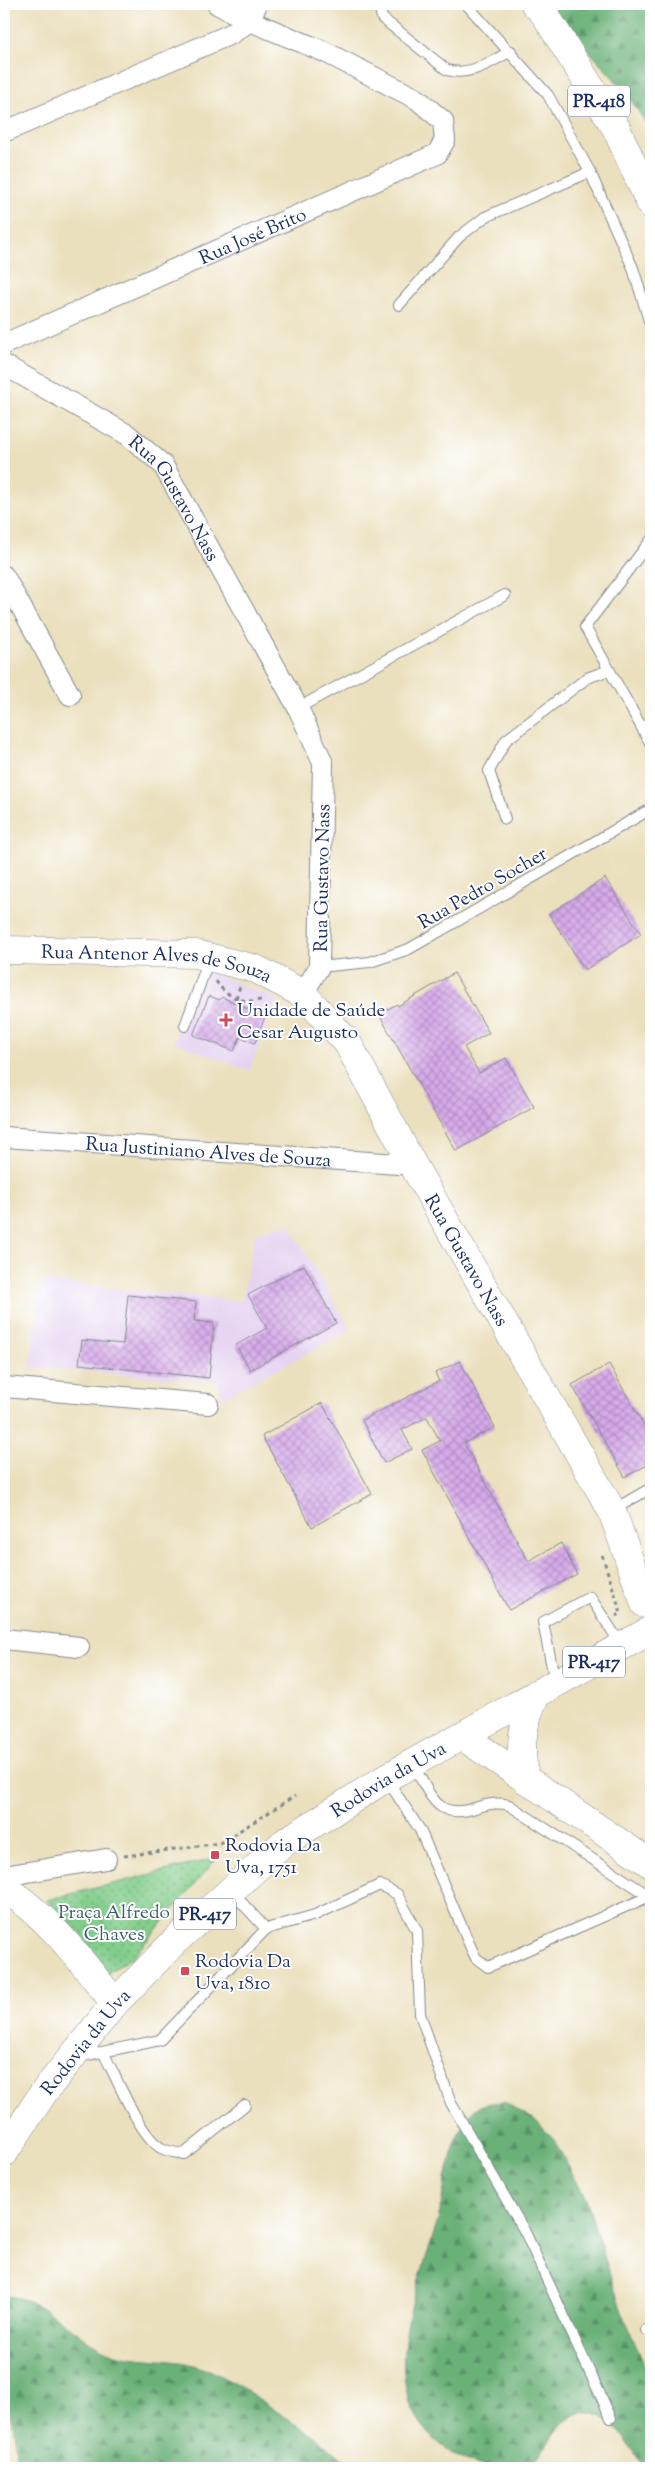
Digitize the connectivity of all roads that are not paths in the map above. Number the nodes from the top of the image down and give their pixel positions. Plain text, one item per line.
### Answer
1 (216, 4) edge
2 (379, 4) edge
3 (466, 4) edge
4 (535, 4) edge
5 (253, 12) edge
6 (511, 51) junction
7 (4, 132) edge
8 (590, 172) junction
9 (651, 205) edge
10 (399, 305) dead end
11 (651, 327) edge
12 (4, 344) edge
13 (4, 364) edge
14 (651, 540) edge
15 (4, 576) edge
16 (505, 595) dead end
17 (609, 670) junction
18 (70, 695) dead end
19 (298, 708) junction
20 (651, 744) edge
21 (651, 809) edge
22 (505, 819) dead end
23 (4, 950) edge
24 (210, 957) junction
25 (319, 967) junction
26 (303, 994) junction
27 (185, 1026) dead end
28 (4, 1137) edge
29 (413, 1164) junction
30 (4, 1387) edge
31 (208, 1404) dead end
32 (651, 1488) edge
33 (612, 1511) junction
34 (645, 1604) dead end
35 (651, 1630) edge
36 (4, 1639) edge
37 (79, 1647) dead end
38 (623, 1647) junction
39 (546, 1688) junction
40 (462, 1736) junction
41 (412, 1764) junction
42 (386, 1778) junction
43 (526, 1780) junction
44 (644, 1855) edge
45 (106, 1859) road end
46 (4, 1876) edge
47 (4, 1888) edge
48 (230, 1890) junction
49 (651, 1896) edge
50 (266, 1929) junction
51 (115, 2004) junction
52 (103, 2052) junction
53 (70, 2059) junction
54 (245, 2105) dead end
55 (4, 2153) edge
56 (611, 2418) dead end

1 - 5 street, Rua José Brito
2 - 6 lane
3 - 6 lane
4 - 9 main road, PR-418
5 - 7 street
5 - 12 street, Rua José Brito
6 - 8 lane
8 - 10 lane
8 - 11 lane
13 - 19 street, Rua Gustavo Nass
14 - 17 lane
15 - 18 street
16 - 19 lane
17 - 20 lane
17 - 22 lane
19 - 25 street, Rua Gustavo Nass
21 - 25 lane, Rua Pedro Socher
23 - 24 main road, Rua Antenor Alves de Souza
24 - 26 main road, Rua Antenor Alves de Souza
24 - 27 lane
25 - 26 street, Rua Gustavo Nass
26 - 29 main road, Rua Gustavo Nass
28 - 29 street, Rua Justiniano Alves de Souza
29 - 33 main road, Rua Gustavo Nass
30 - 31 street
32 - 33 lane
33 - 34 main road, Rua Gustavo Nass
35 - 38 main road, Rodovia da Uva / PR-417
36 - 37 street
38 - 39 main road, Rodovia da Uva / PR-417
38 - 39 lane
39 - 40 main road, Rodovia da Uva / PR-417
39 - 43 main road
40 - 41 main road, Rodovia da Uva / PR-417
40 - 43 main road
41 - 42 main road, Rodovia da Uva / PR-417
41 - 49 lane
42 - 48 main road, Rodovia da Uva / PR-417
42 - 49 lane
43 - 44 main road
45 - 46 street
47 - 51 main road
48 - 50 lane
48 - 51 main road, Rodovia da Uva / PR-417
50 - 52 lane
50 - 56 lane
51 - 53 main road, Rodovia da Uva / PR-417
52 - 53 lane
52 - 54 lane
53 - 55 main road, Rodovia da Uva / PR-417

